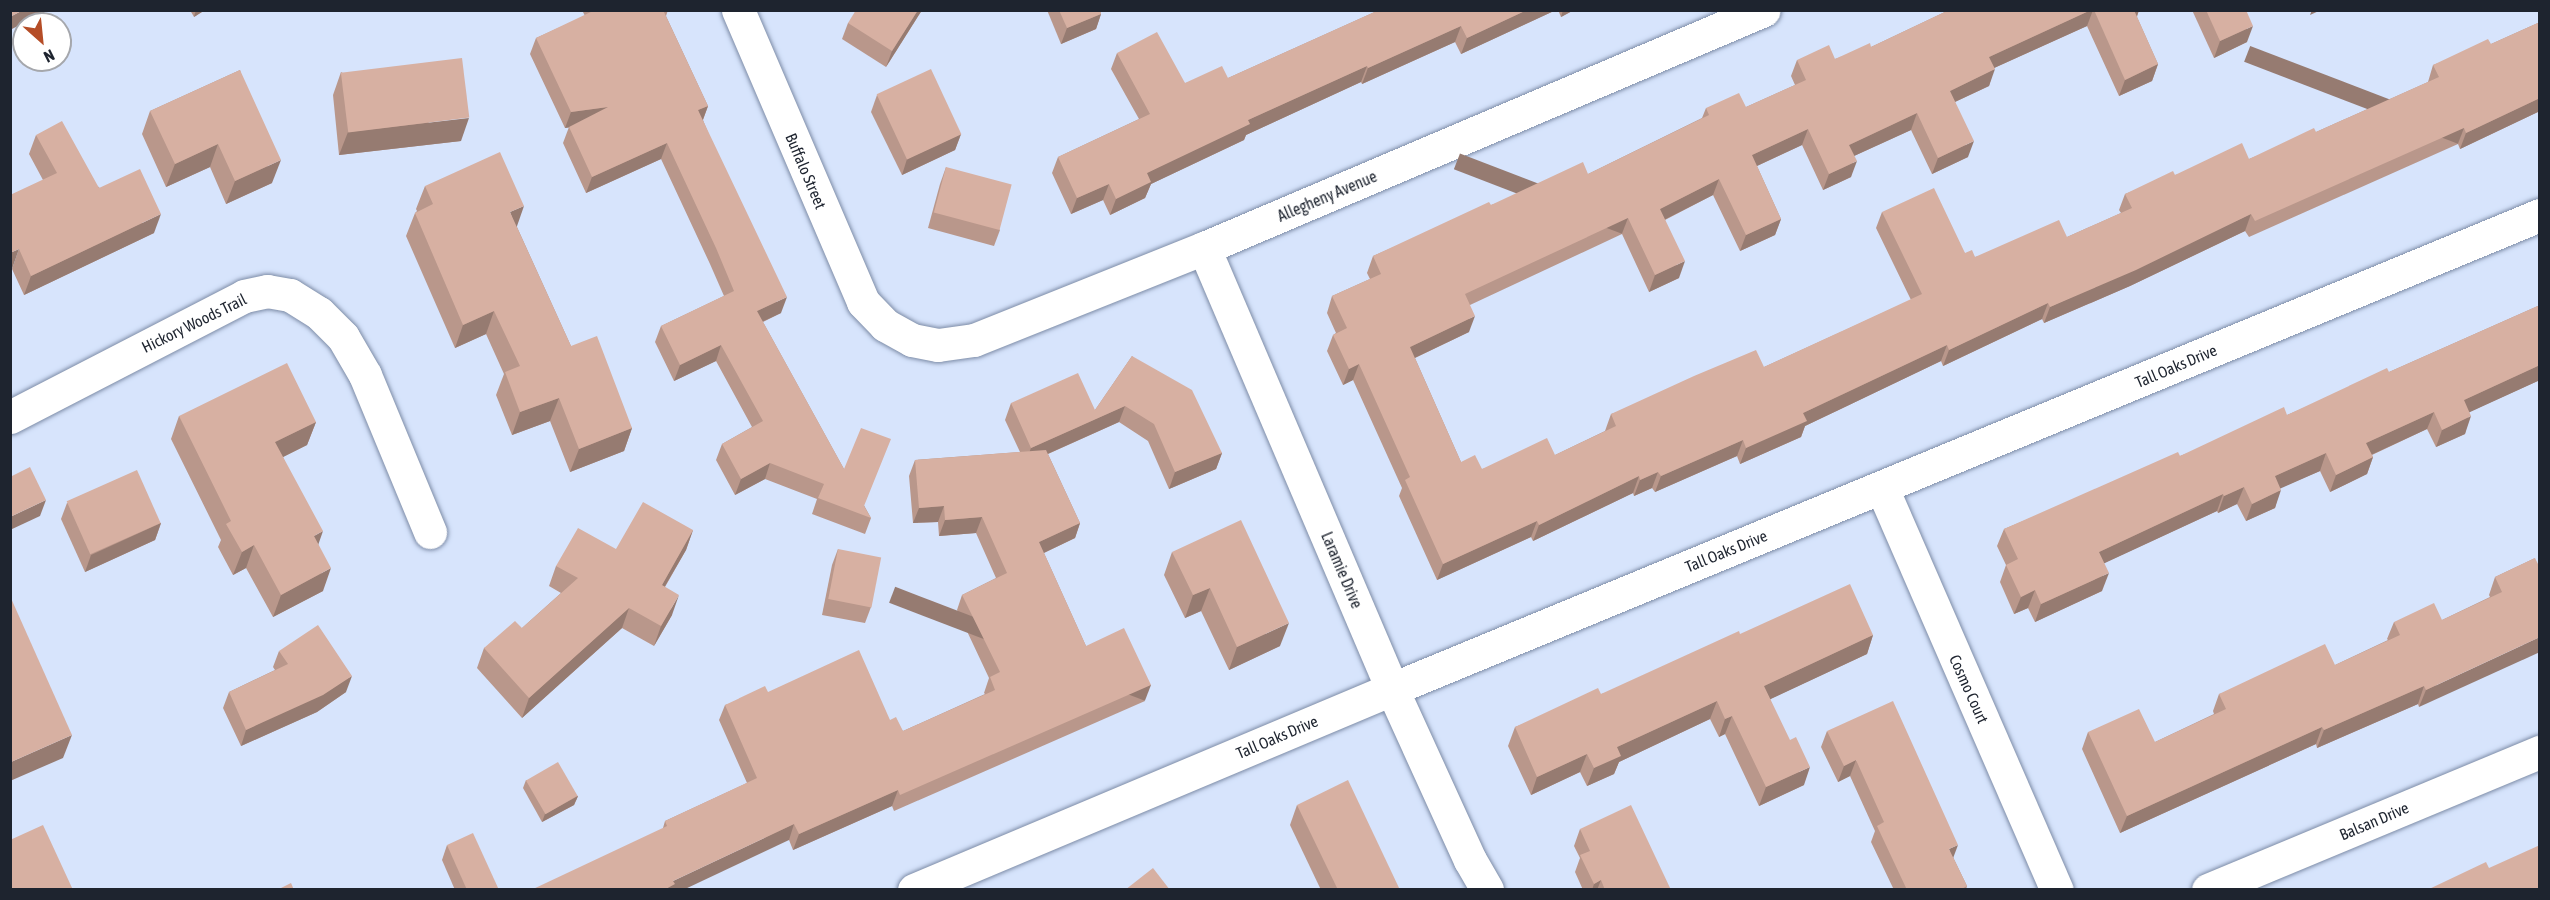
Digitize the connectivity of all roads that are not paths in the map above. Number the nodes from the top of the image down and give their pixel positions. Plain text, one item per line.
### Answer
1 (738, 10) edge
2 (1764, 10) edge
3 (2540, 215) edge
4 (1204, 248) junction
5 (885, 325) joint
6 (10, 417) edge
7 (1882, 488) junction
8 (430, 532) dead end
9 (1392, 689) junction
10 (2540, 752) edge
11 (953, 882) edge
12 (914, 890) edge
13 (1487, 890) edge
14 (2057, 890) edge
15 (2208, 890) edge

1 - 5 street, Buffalo Street
2 - 4 street, Allegheny Avenue
3 - 7 street, Tall Oaks Drive
4 - 5 street, Allegheny Avenue
4 - 9 street, Laramie Drive
6 - 8 street, Hickory Woods Trail
7 - 9 street, Tall Oaks Drive
7 - 14 street, Cosmo Court
9 - 11 street, Tall Oaks Drive
9 - 13 street, Laramie Drive
10 - 15 street, Balsan Drive
11 - 12 street, Tall Oaks Drive

